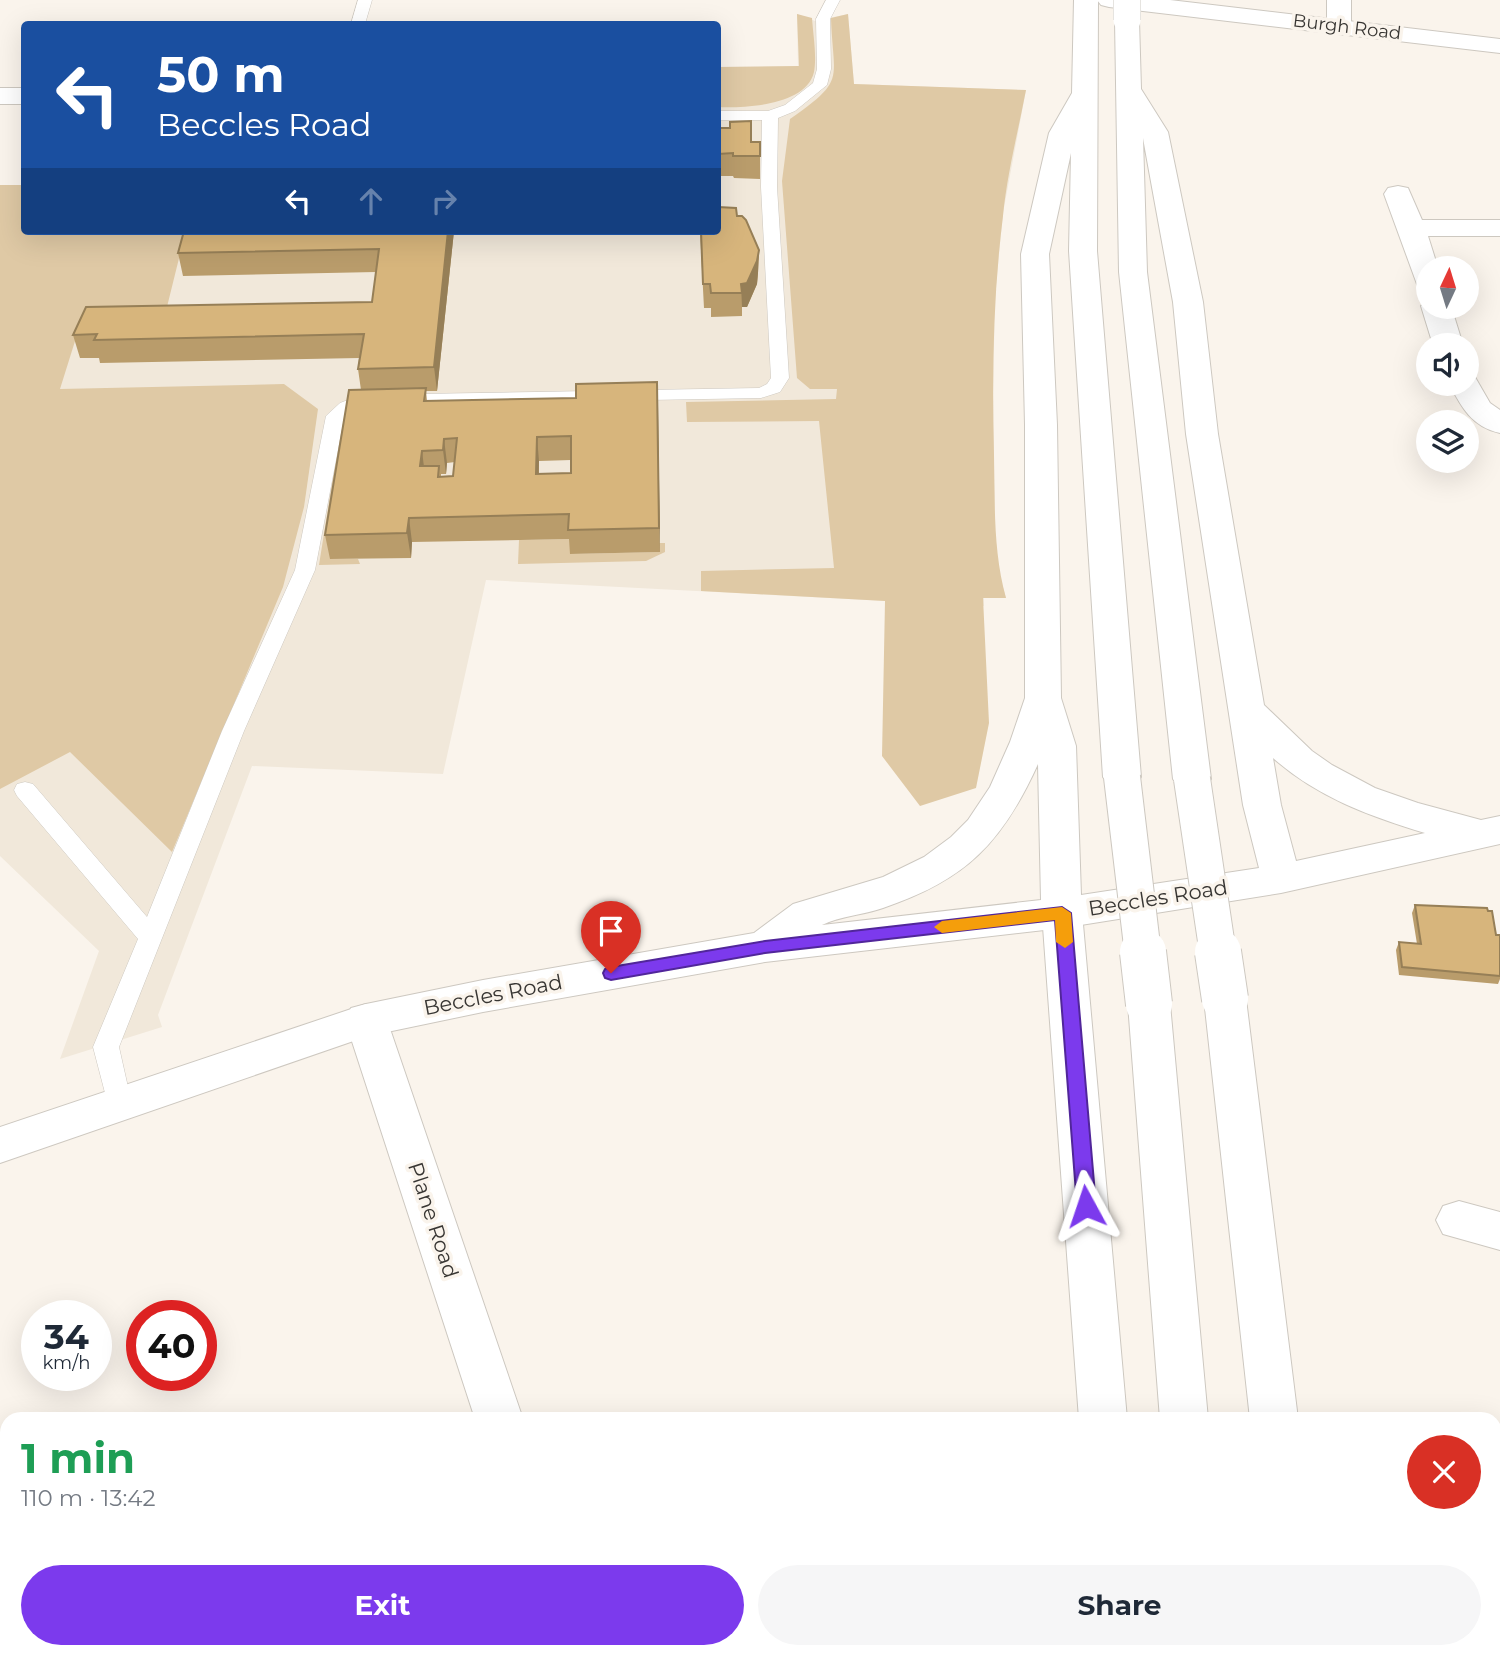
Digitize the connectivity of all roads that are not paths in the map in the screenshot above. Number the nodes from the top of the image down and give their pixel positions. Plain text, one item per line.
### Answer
1 (365, 0) edge
2 (833, 0) edge
3 (1339, 0) edge
4 (1107, 8) edge
5 (359, 21) edge
6 (1339, 26) junction
7 (1500, 46) edge
8 (1130, 91) junction
9 (0, 96) edge
10 (21, 96) edge
11 (1083, 96) junction
12 (721, 115) edge
13 (769, 116) junction
14 (1398, 194) dead end
15 (1411, 228) junction
16 (1500, 228) edge
17 (1420, 256) edge
18 (1471, 396) edge
19 (1500, 424) edge
20 (1043, 698) junction
21 (1248, 712) junction
22 (25, 790) dead end
23 (1490, 832) edge
24 (1281, 878) junction
25 (1062, 913) junction
26 (150, 937) junction
27 (765, 947) junction
28 (366, 1020) junction
29 (119, 1105) junction
30 (0, 1145) edge
31 (498, 1412) edge
32 (1102, 1412) edge
33 (1183, 1412) edge
34 (1273, 1412) edge

1 - 5 lane
2 - 13 lane
3 - 6 main road
4 - 6 main road, Burgh Road
4 - 8 main road
4 - 11 main road
6 - 7 main road, Burgh Road
8 - 21 main road
8 - 34 main road, bridge
9 - 10 main road
11 - 20 main road
11 - 33 main road, bridge
12 - 13 lane
13 - 26 lane
14 - 15 main road
15 - 16 main road
15 - 17 main road
18 - 19 main road
20 - 25 main road
20 - 27 main road
21 - 23 main road
21 - 24 main road
22 - 26 lane
23 - 24 main road, Beccles Road
24 - 25 main road, Beccles Road
25 - 27 main road, Beccles Road
25 - 32 main road
26 - 29 lane
27 - 28 main road, Beccles Road
28 - 29 main road, Beccles Road
28 - 31 main road, Plane Road
29 - 30 main road, Beccles Road

